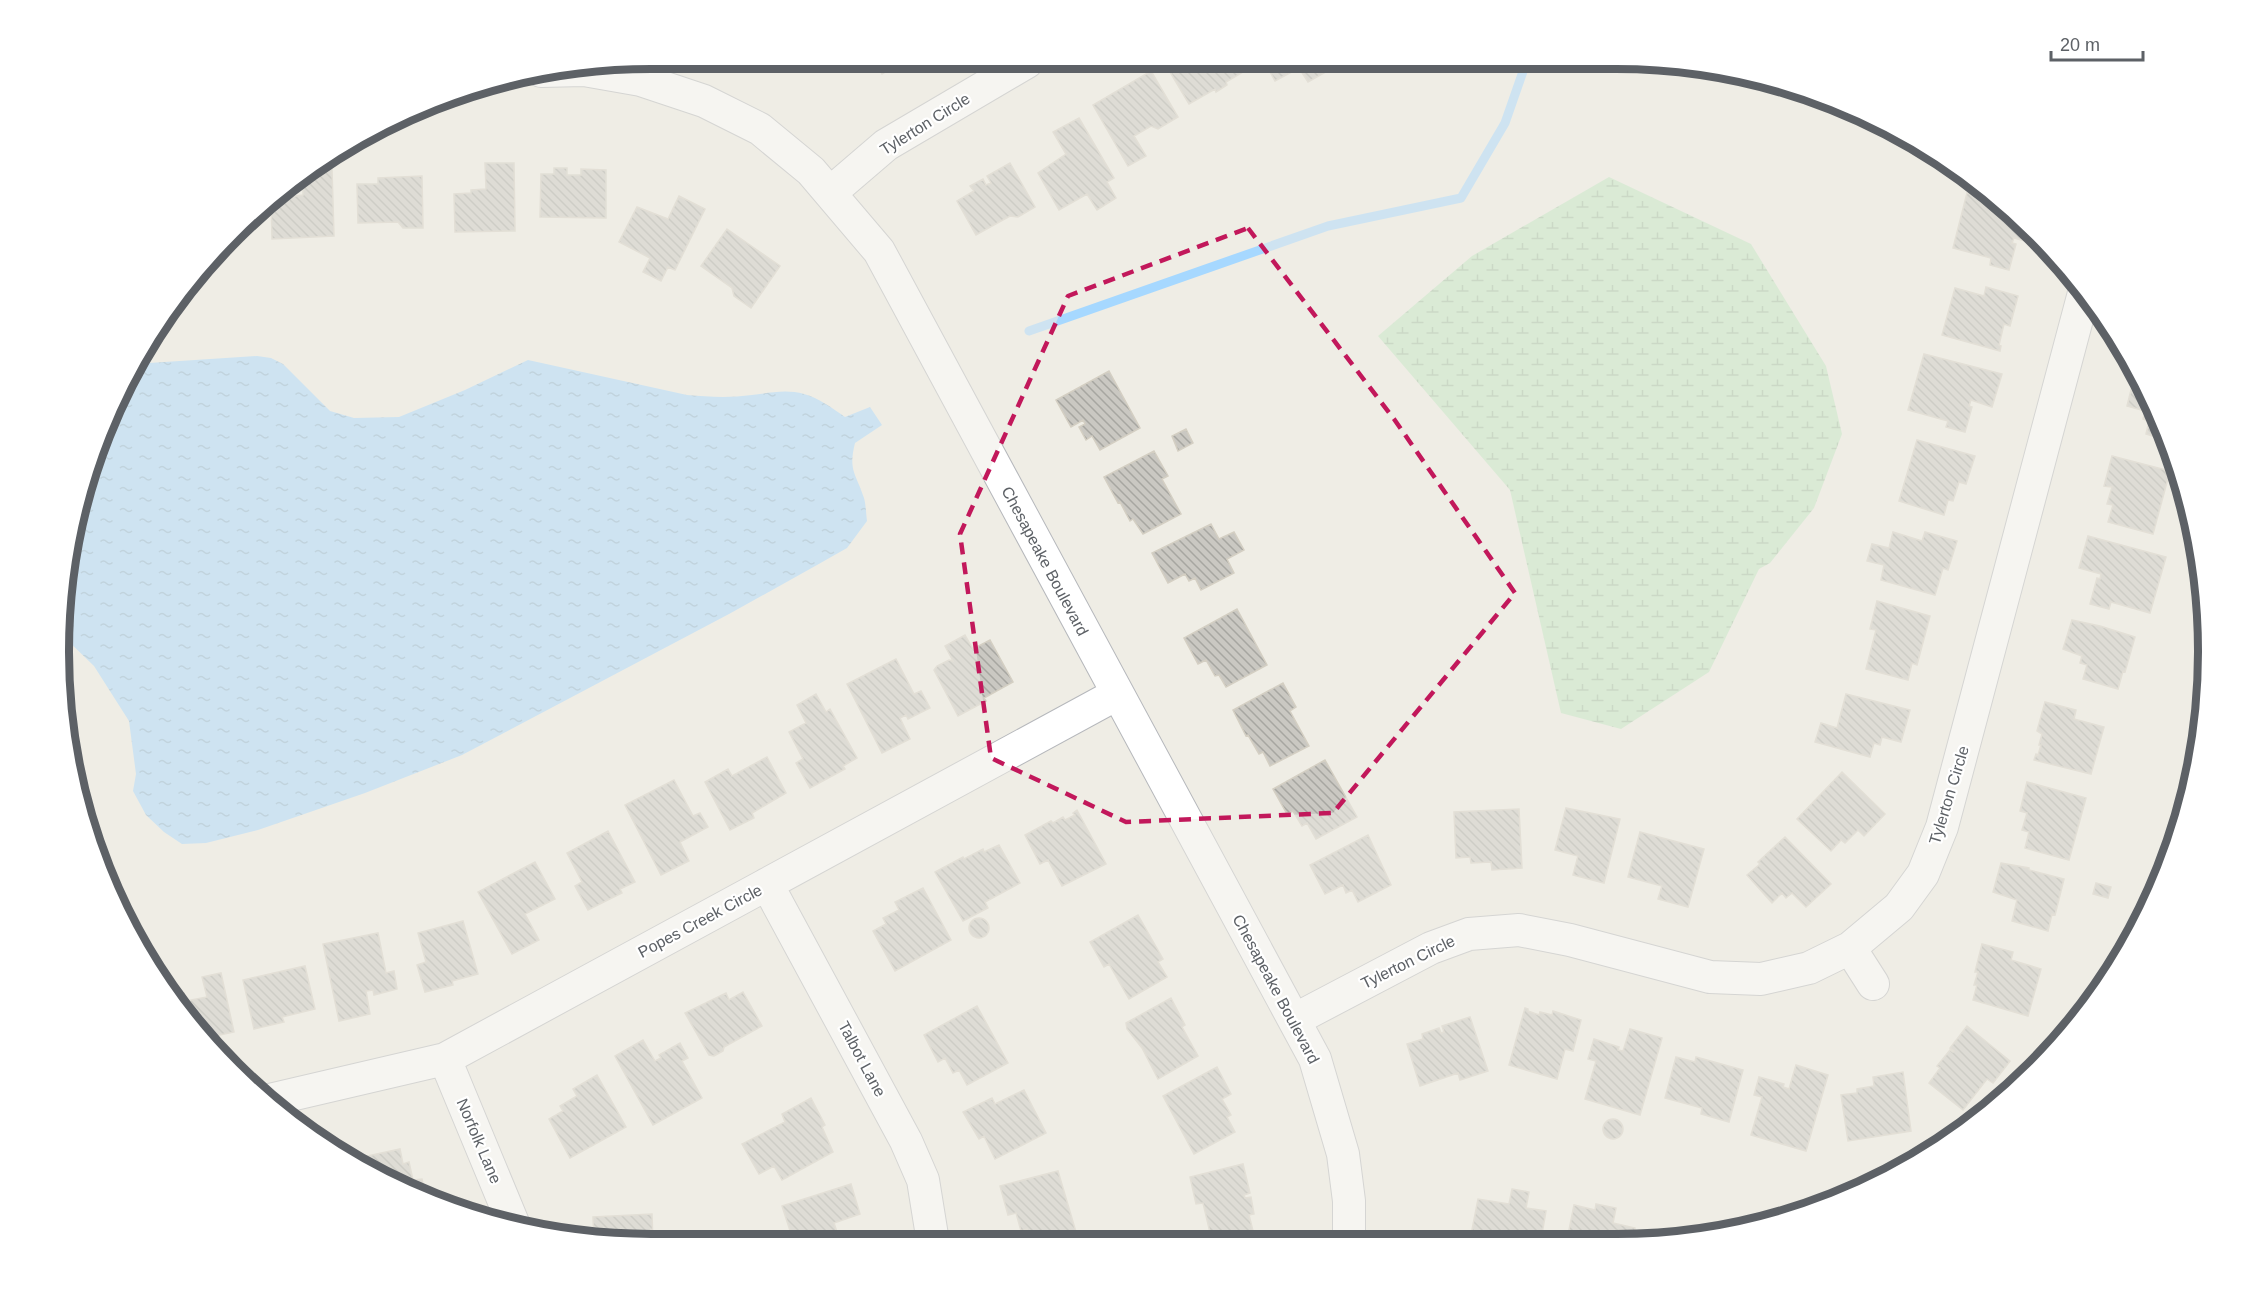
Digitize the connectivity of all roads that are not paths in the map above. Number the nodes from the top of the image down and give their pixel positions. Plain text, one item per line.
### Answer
1 (1015, 69) edge
2 (595, 72) edge
3 (830, 193) junction
4 (2082, 302) edge
5 (1117, 694) junction
6 (767, 884) junction
7 (1850, 948) junction
8 (1873, 984) dead end
9 (1294, 1020) junction
10 (445, 1059) junction
11 (278, 1098) edge
12 (510, 1216) edge
13 (932, 1234) edge
14 (1349, 1234) edge

1 - 3 street, Tylerton Circle
2 - 3 street, Chesapeake Boulevard
3 - 5 street, Chesapeake Boulevard
4 - 7 street, Tylerton Circle
5 - 6 street, Popes Creek Circle
5 - 9 street, Chesapeake Boulevard
6 - 10 street, Popes Creek Circle
6 - 13 street, Talbot Lane
7 - 8 street
7 - 9 street, Tylerton Circle
9 - 14 street, Chesapeake Boulevard
10 - 11 street, Popes Creek Circle
10 - 12 street, Norfolk Lane

